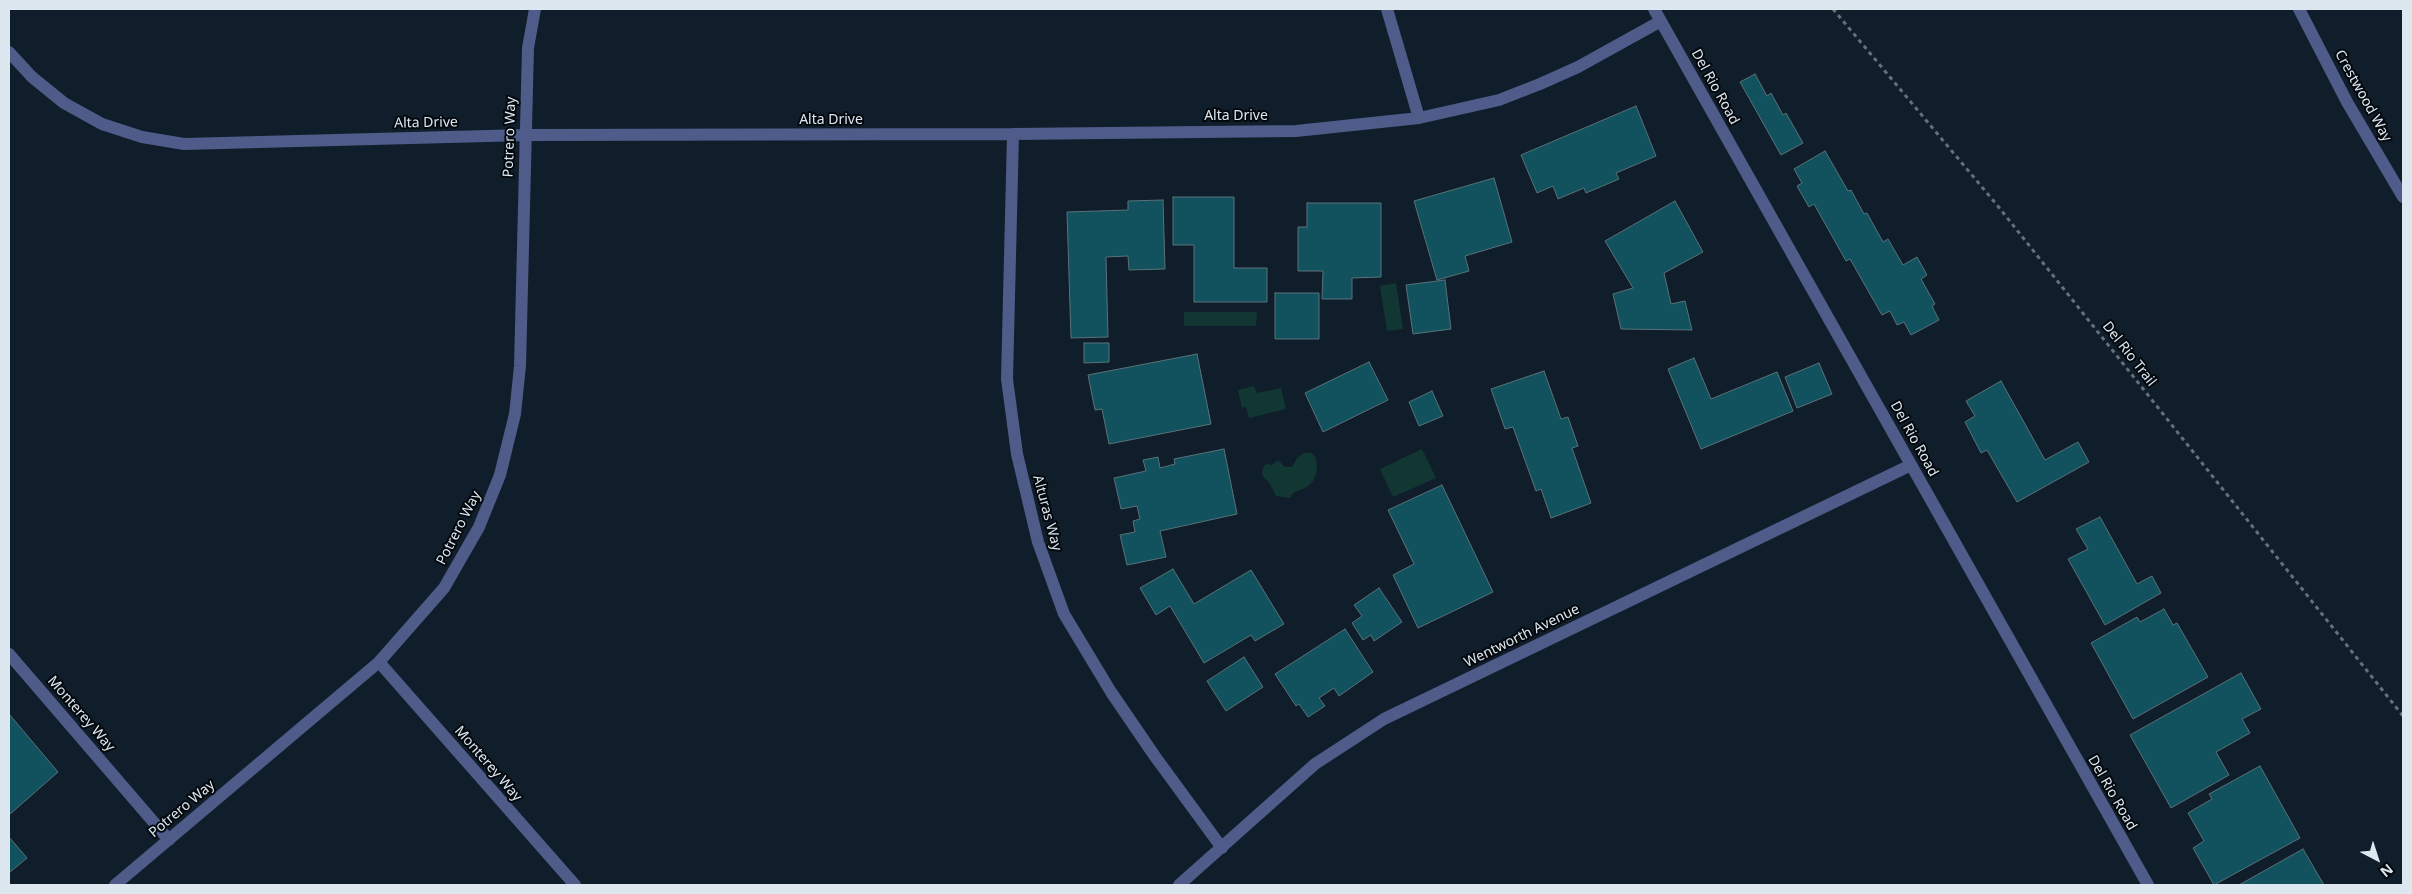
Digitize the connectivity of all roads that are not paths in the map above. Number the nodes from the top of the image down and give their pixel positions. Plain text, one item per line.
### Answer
1 (535, 9) edge
2 (1387, 9) edge
3 (1654, 9) edge
4 (2299, 9) edge
5 (1661, 21) junction
6 (9, 52) edge
7 (1419, 118) junction
8 (1013, 134) junction
9 (525, 135) junction
10 (2403, 197) edge
11 (1911, 464) junction
12 (9, 654) edge
13 (379, 662) junction
14 (169, 840) junction
15 (1222, 848) junction
16 (115, 885) edge
17 (575, 885) edge
18 (1180, 885) edge
19 (2148, 885) edge

1 - 9 street, Potrero Way
2 - 7 street
3 - 5 street, Del Rio Road
4 - 10 street, Crestwood Way
5 - 7 street, Alta Drive
5 - 11 street, Del Rio Road
6 - 9 street, Alta Drive
7 - 8 street, Alta Drive
8 - 9 street, Alta Drive
8 - 15 street, Alturas Way
9 - 13 street, Potrero Way
11 - 15 street, Wentworth Avenue
11 - 19 street, Del Rio Road
12 - 14 street, Monterey Way
13 - 14 street, Potrero Way
13 - 17 street, Monterey Way
14 - 16 street, Potrero Way
15 - 18 street, Wentworth Avenue

